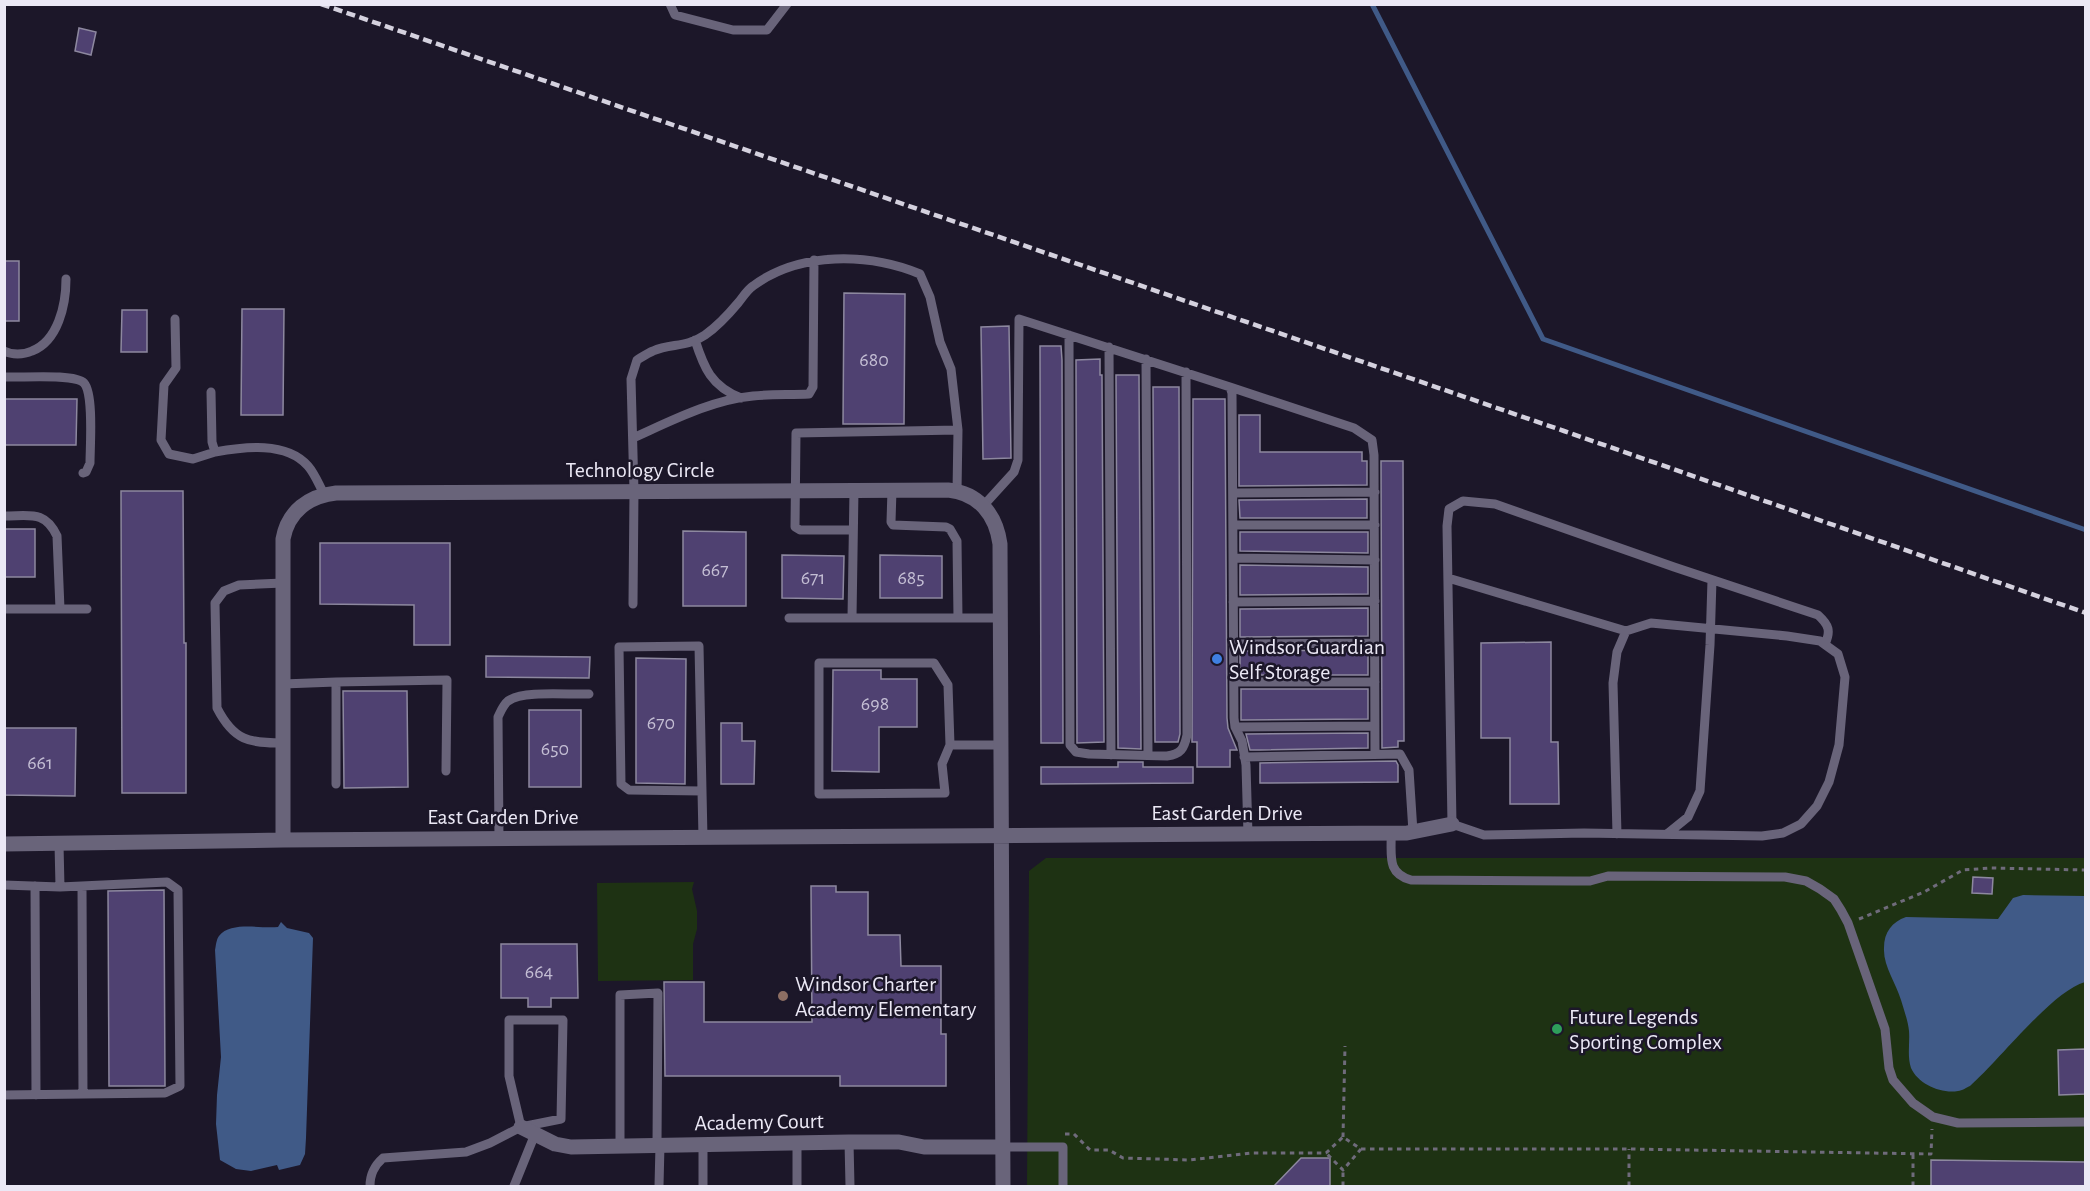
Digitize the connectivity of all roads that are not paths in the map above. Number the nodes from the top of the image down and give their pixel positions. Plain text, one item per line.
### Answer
1 (670, 4) edge
2 (787, 4) edge
3 (814, 260) junction
4 (66, 279) dead end
5 (175, 319) dead end
6 (1069, 335) junction
7 (695, 340) junction
8 (1108, 347) junction
9 (4, 351) edge
10 (1146, 359) junction
11 (1186, 372) junction
12 (4, 377) edge
13 (1230, 387) junction
14 (210, 392) dead end
15 (741, 398) junction
16 (958, 429) junction
17 (633, 438) junction
18 (215, 452) junction
19 (82, 473) dead end
20 (795, 490) junction
21 (854, 490) junction
22 (892, 490) junction
23 (634, 491) junction
24 (957, 491) junction
25 (1375, 492) junction
26 (1233, 493) junction
27 (324, 494) junction
28 (984, 505) junction
29 (4, 516) edge
30 (1233, 525) junction
31 (1375, 525) junction
32 (853, 530) junction
33 (1233, 558) junction
34 (1375, 560) junction
35 (1448, 578) junction
36 (1712, 580) junction
37 (283, 583) junction
38 (1233, 602) junction
39 (1375, 602) junction
40 (633, 604) dead end
41 (4, 609) edge
42 (60, 609) junction
43 (87, 609) dead end
44 (789, 618) dead end
45 (852, 618) junction
46 (958, 618) junction
47 (1000, 618) junction
48 (1710, 629) junction
49 (1626, 631) junction
50 (1375, 643) junction
51 (1233, 644) junction
52 (1825, 644) junction
53 (336, 682) junction
54 (1234, 682) junction
55 (1375, 682) junction
56 (283, 684) junction
57 (589, 694) dead end
58 (1375, 726) junction
59 (1235, 727) junction
60 (283, 743) junction
61 (950, 745) junction
62 (1001, 745) junction
63 (1375, 754) junction
64 (1111, 755) junction
65 (1148, 756) junction
66 (1244, 757) junction
67 (446, 771) dead end
68 (336, 784) dead end
69 (702, 791) junction
70 (1452, 824) junction
71 (1413, 832) junction
72 (1391, 833) junction
73 (1617, 834) junction
74 (1667, 834) junction
75 (1248, 835) junction
76 (1002, 836) junction
77 (703, 838) junction
78 (499, 839) junction
79 (283, 840) junction
80 (4, 844) edge
81 (59, 844) junction
82 (4, 885) edge
83 (82, 885) junction
84 (35, 886) junction
85 (60, 887) junction
86 (83, 1094) junction
87 (4, 1095) edge
88 (36, 1095) junction
89 (2085, 1122) edge
90 (521, 1127) junction
91 (535, 1134) junction
92 (849, 1142) junction
93 (797, 1143) junction
94 (703, 1144) junction
95 (659, 1145) junction
96 (620, 1147) junction
97 (1003, 1147) junction
98 (370, 1186) edge
99 (514, 1186) edge
100 (659, 1186) edge
101 (703, 1186) edge
102 (797, 1186) edge
103 (849, 1186) edge
104 (1003, 1186) edge
105 (1063, 1186) edge

1 - 2 lane
3 - 7 lane
3 - 15 lane
3 - 16 lane
4 - 9 lane
5 - 18 lane
6 - 8 lane
6 - 28 lane
6 - 64 lane
7 - 15 lane
7 - 17 lane
8 - 10 lane
8 - 64 lane
10 - 11 lane
10 - 65 lane
11 - 13 lane
11 - 65 lane
12 - 19 lane
13 - 25 lane
13 - 26 lane
14 - 18 lane
15 - 17 lane
16 - 20 lane
16 - 24 lane
17 - 23 lane
18 - 27 lane
20 - 21 street, Technology Circle
20 - 23 street, Technology Circle
20 - 32 lane
21 - 22 street, Technology Circle
21 - 32 lane
22 - 24 street, Technology Circle
22 - 46 lane
23 - 27 street, Technology Circle
23 - 40 lane
24 - 28 street, Technology Circle
25 - 26 lane
25 - 31 lane
26 - 30 lane
27 - 37 street, Technology Circle
28 - 47 street
29 - 42 lane
30 - 31 lane
30 - 33 lane
31 - 34 lane
32 - 45 lane
33 - 34 lane
33 - 38 lane
34 - 39 lane
35 - 36 lane
35 - 49 lane
35 - 70 lane
36 - 48 lane
36 - 52 lane
37 - 56 street, Technology Circle
37 - 60 lane
38 - 39 lane
38 - 51 lane
39 - 50 lane
41 - 42 lane
42 - 43 lane
44 - 45 lane
45 - 46 lane
46 - 47 lane
47 - 62 street
48 - 49 lane
48 - 52 lane
48 - 74 lane
49 - 73 lane
50 - 51 lane
50 - 55 lane
51 - 54 lane
52 - 74 lane
53 - 56 lane
53 - 67 lane
53 - 68 lane
54 - 55 lane
54 - 59 lane
55 - 58 lane
56 - 60 street, Technology Circle
57 - 78 lane
58 - 59 lane
58 - 63 lane
59 - 66 lane
60 - 79 street, Technology Circle
61 - 61 lane
61 - 62 lane
62 - 76 street
63 - 66 lane
63 - 71 lane
64 - 65 lane
66 - 75 lane
69 - 69 lane
69 - 77 lane
70 - 71 street, East Garden Drive
70 - 73 lane
71 - 72 street, East Garden Drive
72 - 75 street, East Garden Drive
72 - 89 lane
73 - 74 lane
75 - 76 street, East Garden Drive
76 - 77 street, East Garden Drive
76 - 97 street
77 - 78 street, East Garden Drive
78 - 79 street, East Garden Drive
79 - 81 street, East Garden Drive
80 - 81 street, East Garden Drive
81 - 85 lane
82 - 84 lane
83 - 85 lane
83 - 86 lane
83 - 86 lane
84 - 85 lane
84 - 88 lane
86 - 88 lane
87 - 88 lane
90 - 90 lane
90 - 91 street, Academy Court
90 - 98 lane
91 - 96 street, Academy Court
91 - 99 lane
92 - 93 street, Academy Court
92 - 97 street, Academy Court
92 - 103 lane
93 - 94 street, Academy Court
93 - 102 lane
94 - 95 street, Academy Court
94 - 101 lane
95 - 96 street, Academy Court
95 - 96 lane
95 - 100 lane
97 - 104 street
97 - 105 lane

